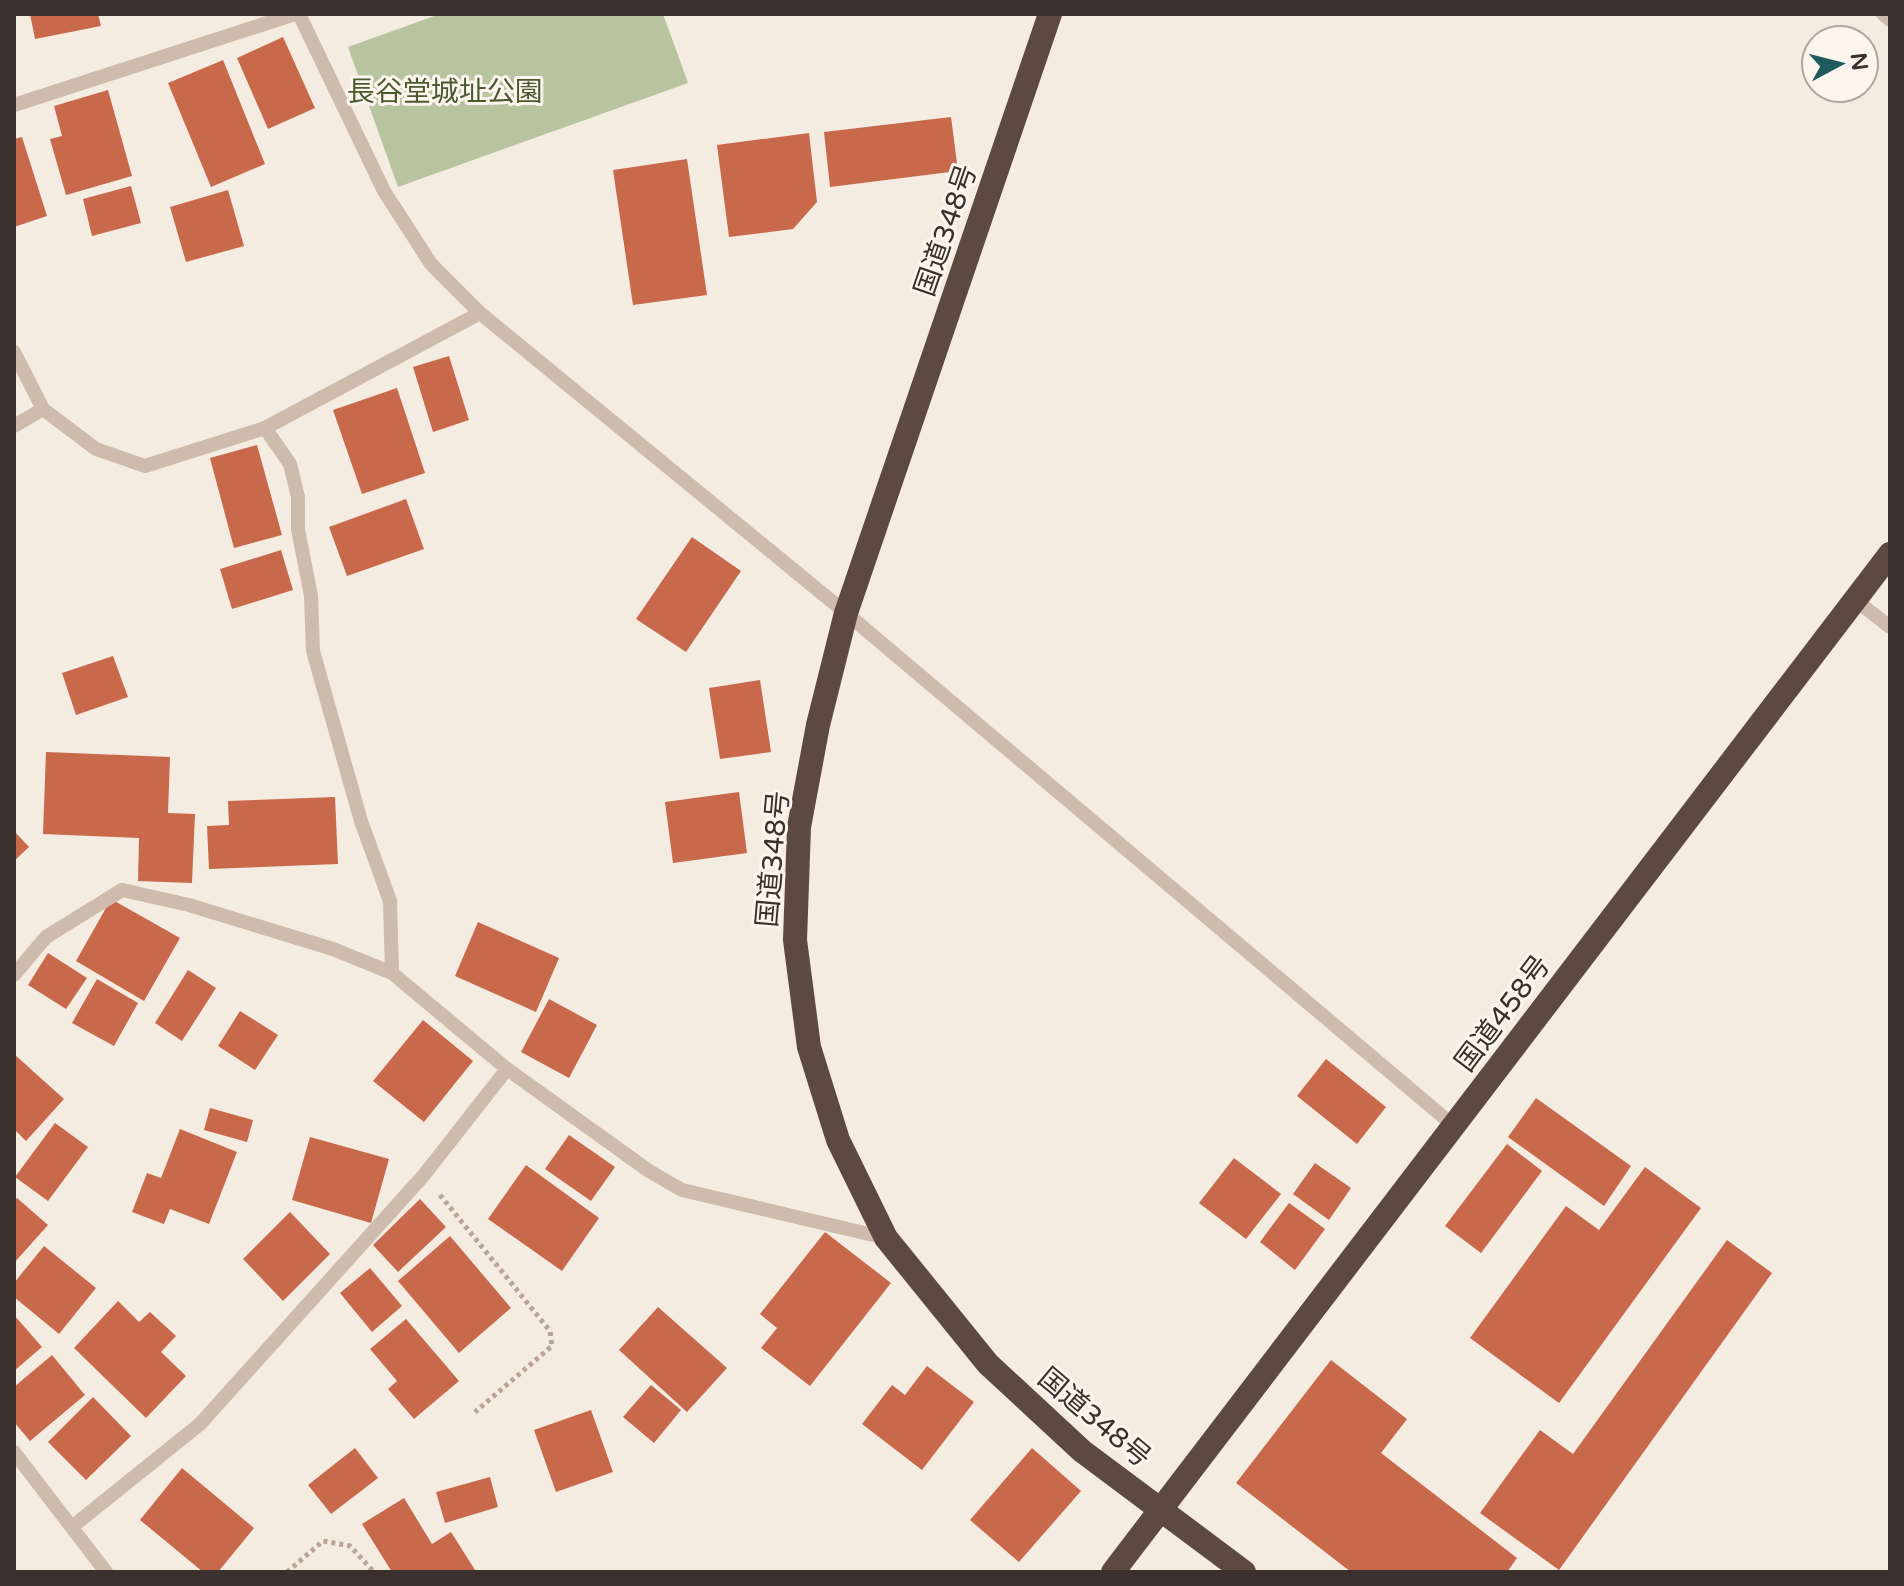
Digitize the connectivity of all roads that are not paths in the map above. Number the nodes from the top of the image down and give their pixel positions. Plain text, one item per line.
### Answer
1 (297, 14) edge
2 (1050, 14) edge
3 (1883, 14) edge
4 (1890, 20) edge
5 (14, 105) edge
6 (480, 313) junction
7 (14, 352) edge
8 (43, 409) junction
9 (14, 426) edge
10 (265, 428) junction
11 (1890, 554) edge
12 (1854, 599) junction
13 (846, 613) junction
14 (1890, 627) edge
15 (392, 973) junction
16 (14, 975) edge
17 (507, 1069) junction
18 (1454, 1126) junction
19 (886, 1238) junction
20 (14, 1452) edge
21 (1163, 1509) junction
22 (72, 1527) junction
23 (106, 1572) edge
24 (1113, 1572) edge
25 (1244, 1572) edge

1 - 5 lane
1 - 6 lane
2 - 13 highway, 国道348号
3 - 4 lane
6 - 10 lane
6 - 13 lane
7 - 8 lane
8 - 9 lane
8 - 10 lane
10 - 15 lane
11 - 12 highway, 国道458号
12 - 14 lane
12 - 18 highway, 国道458号
13 - 18 lane
13 - 19 highway, 国道348号
15 - 16 lane
15 - 17 lane
17 - 19 lane
17 - 22 lane
18 - 21 highway, 国道458号
19 - 21 highway, 国道348号
20 - 22 lane
21 - 24 highway, 国道458号
21 - 25 highway, 国道348号
22 - 23 lane

